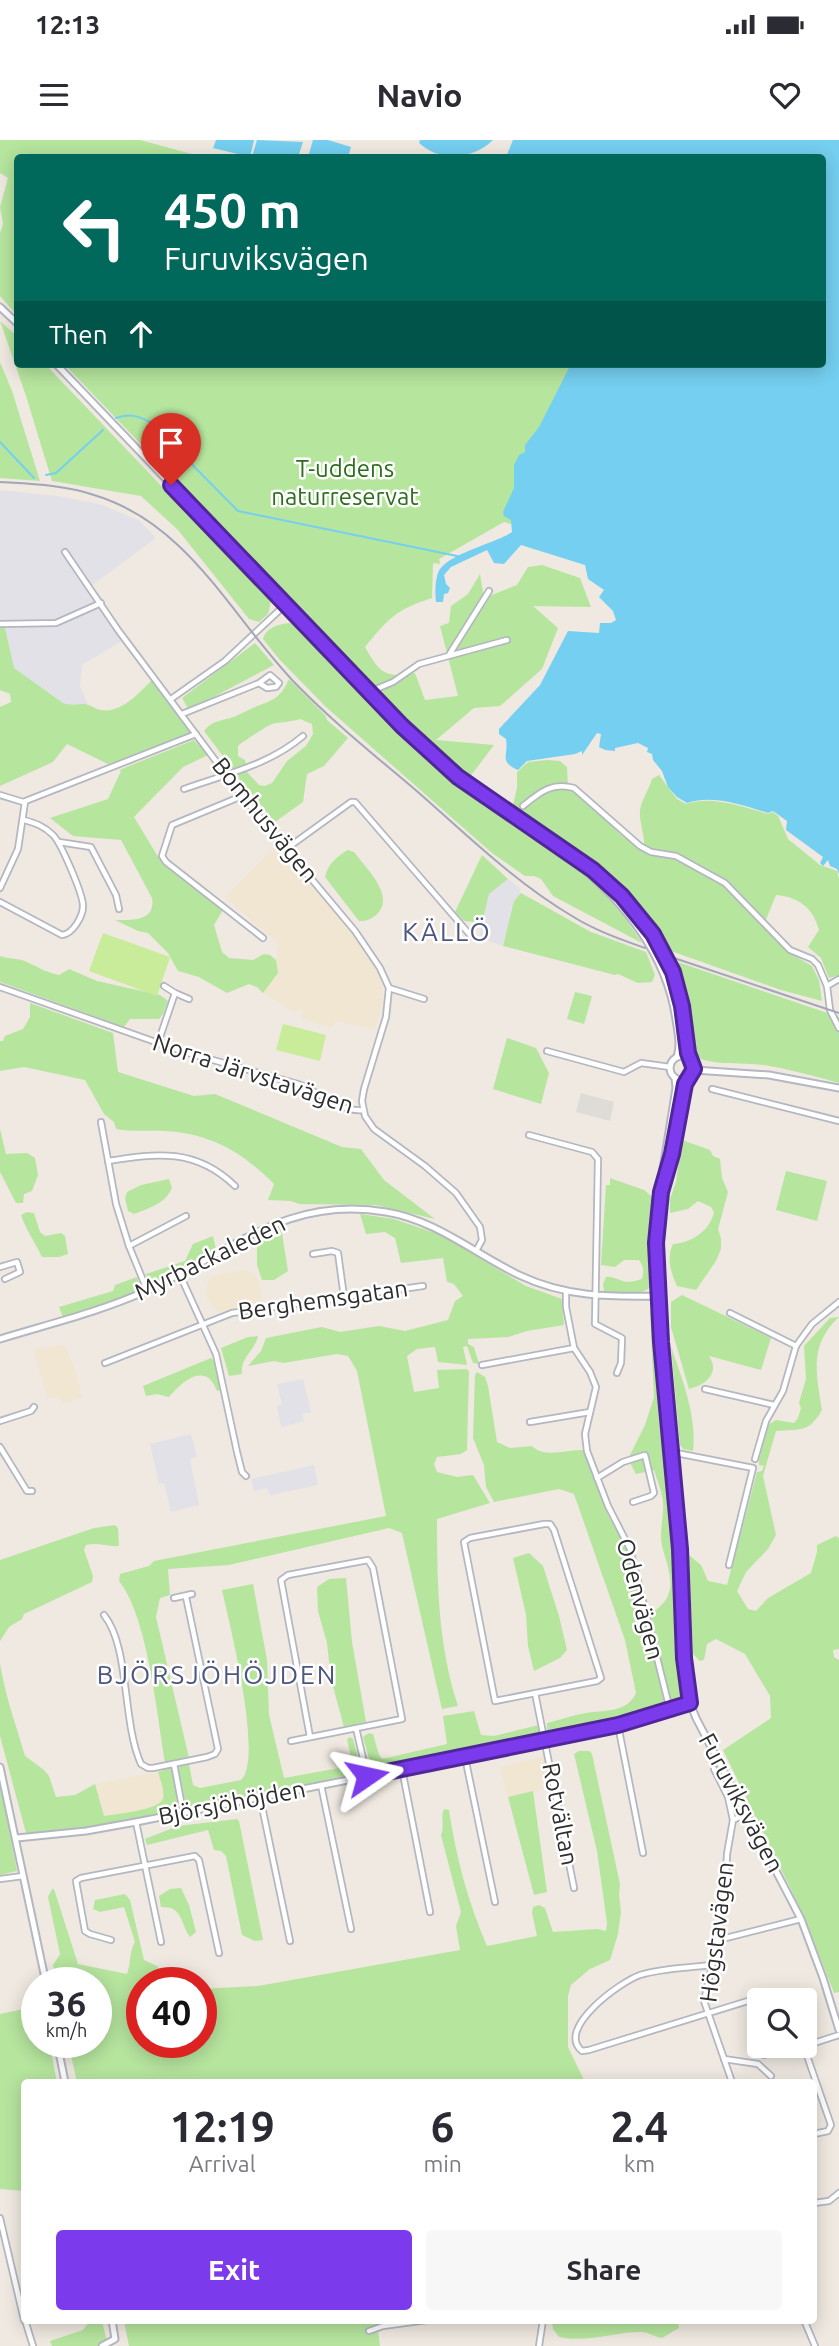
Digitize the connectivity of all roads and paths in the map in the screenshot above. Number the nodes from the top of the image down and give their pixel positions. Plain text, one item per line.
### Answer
1 (0, 307) edge
2 (14, 320) edge
3 (60, 368) edge
4 (65, 552) dead end
5 (489, 590) dead end
6 (101, 603) junction
7 (285, 606) junction
8 (0, 624) edge
9 (507, 640) dead end
10 (448, 655) junction
11 (259, 683) dead end
12 (369, 692) junction
13 (171, 699) junction
14 (182, 715) junction
15 (196, 734) junction
16 (303, 736) dead end
17 (226, 775) junction
18 (184, 789) dead end
19 (0, 795) edge
20 (242, 796) junction
21 (25, 802) junction
22 (523, 806) dead end
23 (24, 820) junction
24 (545, 838) junction
25 (58, 842) junction
26 (286, 849) junction
27 (0, 888) edge
28 (0, 902) edge
29 (120, 909) dead end
30 (471, 936) dead end
31 (263, 938) dead end
32 (839, 979) edge
33 (164, 986) dead end
34 (827, 986) junction
35 (0, 987) edge
36 (388, 988) junction
37 (175, 993) junction
38 (189, 999) dead end
39 (424, 999) dead end
40 (839, 1028) edge
41 (158, 1043) junction
42 (547, 1051) dead end
43 (677, 1057) junction
44 (693, 1065) junction
45 (670, 1067) junction
46 (676, 1078) junction
47 (687, 1079) junction
48 (839, 1088) edge
49 (712, 1089) dead end
50 (363, 1110) junction
51 (839, 1121) edge
52 (101, 1122) dead end
53 (529, 1135) dead end
54 (108, 1161) junction
55 (235, 1186) dead end
56 (661, 1192) junction
57 (186, 1216) dead end
58 (129, 1246) junction
59 (476, 1251) junction
60 (313, 1254) dead end
61 (0, 1267) edge
62 (180, 1275) junction
63 (5, 1279) dead end
64 (423, 1286) dead end
65 (147, 1290) junction
66 (566, 1293) junction
67 (595, 1296) junction
68 (659, 1296) junction
69 (344, 1297) junction
70 (839, 1302) edge
71 (730, 1313) dead end
72 (203, 1324) junction
73 (0, 1339) edge
74 (796, 1346) junction
75 (574, 1348) junction
76 (105, 1363) dead end
77 (482, 1365) dead end
78 (617, 1373) dead end
79 (705, 1389) dead end
80 (774, 1405) junction
81 (34, 1407) dead end
82 (590, 1412) junction
83 (0, 1421) edge
84 (530, 1422) dead end
85 (0, 1447) edge
86 (671, 1452) junction
87 (755, 1459) dead end
88 (246, 1476) dead end
89 (597, 1478) junction
90 (32, 1491) dead end
91 (633, 1502) dead end
92 (729, 1564) dead end
93 (192, 1594) dead end
94 (186, 1597) junction
95 (174, 1598) dead end
96 (104, 1615) dead end
97 (535, 1693) junction
98 (690, 1703) junction
99 (670, 1710) junction
100 (618, 1725) junction
101 (356, 1728) junction
102 (310, 1737) junction
103 (290, 1741) dead end
104 (545, 1741) junction
105 (465, 1757) junction
106 (174, 1764) junction
107 (0, 1767) edge
108 (402, 1769) junction
109 (714, 1769) dead end
110 (367, 1776) junction
111 (321, 1785) junction
112 (260, 1797) junction
113 (183, 1812) junction
114 (747, 1814) junction
115 (733, 1820) junction
116 (136, 1822) junction
117 (17, 1838) junction
118 (643, 1853) dead end
119 (145, 1866) junction
120 (24, 1876) junction
121 (0, 1878) edge
122 (574, 1888) dead end
123 (495, 1902) dead end
124 (430, 1912) dead end
125 (801, 1919) junction
126 (351, 1929) dead end
127 (111, 1940) dead end
128 (718, 1940) junction
129 (290, 1941) dead end
130 (161, 1942) dead end
131 (219, 1953) dead end
132 (710, 1965) junction
133 (43, 1967) edge
134 (747, 2001) edge
135 (706, 2013) junction
136 (839, 2032) edge
137 (817, 2041) edge
138 (60, 2058) edge
139 (808, 2058) edge
140 (724, 2059) junction
141 (771, 2076) dead end
142 (64, 2079) edge
143 (731, 2079) edge
144 (815, 2079) edge
145 (817, 2085) edge
146 (817, 2134) edge
147 (839, 2193) edge
148 (817, 2203) edge
149 (0, 2218) edge
150 (21, 2304) edge
151 (26, 2324) edge
152 (114, 2324) edge
153 (398, 2324) edge
154 (543, 2324) edge
155 (806, 2324) edge
156 (369, 2331) dead end
157 (33, 2346) edge
158 (102, 2346) edge
159 (539, 2346) edge
160 (815, 2346) edge

1 - 2 main road
3 - 7 main road
4 - 6 street, Bomhusvägen
5 - 10 street
6 - 8 street
6 - 13 street, Bomhusvägen
7 - 12 main road
7 - 13 street
9 - 10 street
10 - 12 street
11 - 14 street
12 - 24 main road
13 - 14 street, Bomhusvägen
14 - 15 street, Bomhusvägen
15 - 17 street, Bomhusvägen
15 - 21 street
16 - 17 street
17 - 18 street
17 - 20 street, Bomhusvägen
19 - 21 street
20 - 26 street, Bomhusvägen
20 - 31 street
21 - 23 street
22 - 34 street
23 - 25 street
23 - 27 street
24 - 43 main road
24 - 44 main road
25 - 28 street
25 - 29 street
26 - 30 street
26 - 36 street, Bomhusvägen
32 - 34 street
33 - 37 street
34 - 40 street
35 - 41 street, Norra Järvstavägen
36 - 39 street
36 - 50 street
37 - 38 street
37 - 41 street
41 - 50 street, Norra Järvstavägen
42 - 45 street
43 - 44 main road
43 - 45 main road
44 - 47 main road
44 - 48 main road
45 - 46 main road
46 - 47 main road
46 - 56 main road, Furuviksvägen
47 - 56 main road, Furuviksvägen
49 - 51 street
50 - 59 street, Norra Järvstavägen
52 - 54 street
53 - 67 street
54 - 55 street
54 - 58 street
56 - 68 main road, Furuviksvägen
57 - 58 street
58 - 65 street
59 - 62 main road, Myrbackaleden
59 - 66 main road, Myrbackaleden
60 - 69 street
61 - 63 street
62 - 65 main road, Myrbackaleden
62 - 72 street
64 - 69 street, Berghemsgatan
65 - 73 main road, Myrbackaleden
66 - 67 main road, Myrbackaleden
66 - 75 street, Odenvägen
67 - 68 main road, Myrbackaleden
67 - 78 street
68 - 86 main road, Furuviksvägen
69 - 72 street, Berghemsgatan
70 - 74 street
71 - 74 street
72 - 76 street, Berghemsgatan
72 - 88 street
74 - 80 street
75 - 77 street
75 - 82 street, Odenvägen
79 - 80 street
80 - 87 street
81 - 83 street
82 - 84 street
82 - 89 street, Odenvägen
85 - 90 street
86 - 92 street
86 - 98 main road, Furuviksvägen
89 - 91 street
89 - 99 street, Odenvägen
93 - 94 street
94 - 95 street
94 - 106 street
96 - 106 street
97 - 97 street
97 - 104 street, Rotvältan
98 - 99 main road, Björsjöhöjden
98 - 114 main road, Furuviksvägen
99 - 100 main road, Björsjöhöjden
100 - 104 main road, Björsjöhöjden
100 - 118 street
101 - 102 street
101 - 102 street
101 - 110 street
102 - 103 street
104 - 105 main road, Björsjöhöjden
104 - 122 street, Rotvältan
105 - 108 main road, Björsjöhöjden
105 - 123 street
106 - 113 street
107 - 117 main road
108 - 110 main road, Björsjöhöjden
108 - 124 street
109 - 115 street, Högstavägen
110 - 111 main road, Björsjöhöjden
111 - 112 main road, Björsjöhöjden
111 - 126 street
112 - 113 main road, Björsjöhöjden
112 - 129 street
113 - 116 main road, Björsjöhöjden
114 - 115 street
114 - 125 main road, Furuviksvägen
115 - 128 street, Högstavägen
116 - 117 main road, Björsjöhöjden
116 - 119 street
117 - 120 main road
119 - 127 street
119 - 130 street
119 - 131 street
120 - 121 street
120 - 133 main road
125 - 128 street
125 - 136 main road, Furuviksvägen
128 - 132 street, Högstavägen
132 - 135 street, Högstavägen
132 - 135 street
134 - 135 street
135 - 140 street, Högstavägen
136 - 137 street
138 - 142 main road
139 - 144 street
140 - 141 street
140 - 143 street, Högstavägen
145 - 146 street
147 - 148 street
149 - 150 street
151 - 157 street
152 - 158 main road
153 - 156 street
154 - 159 street
155 - 160 street

